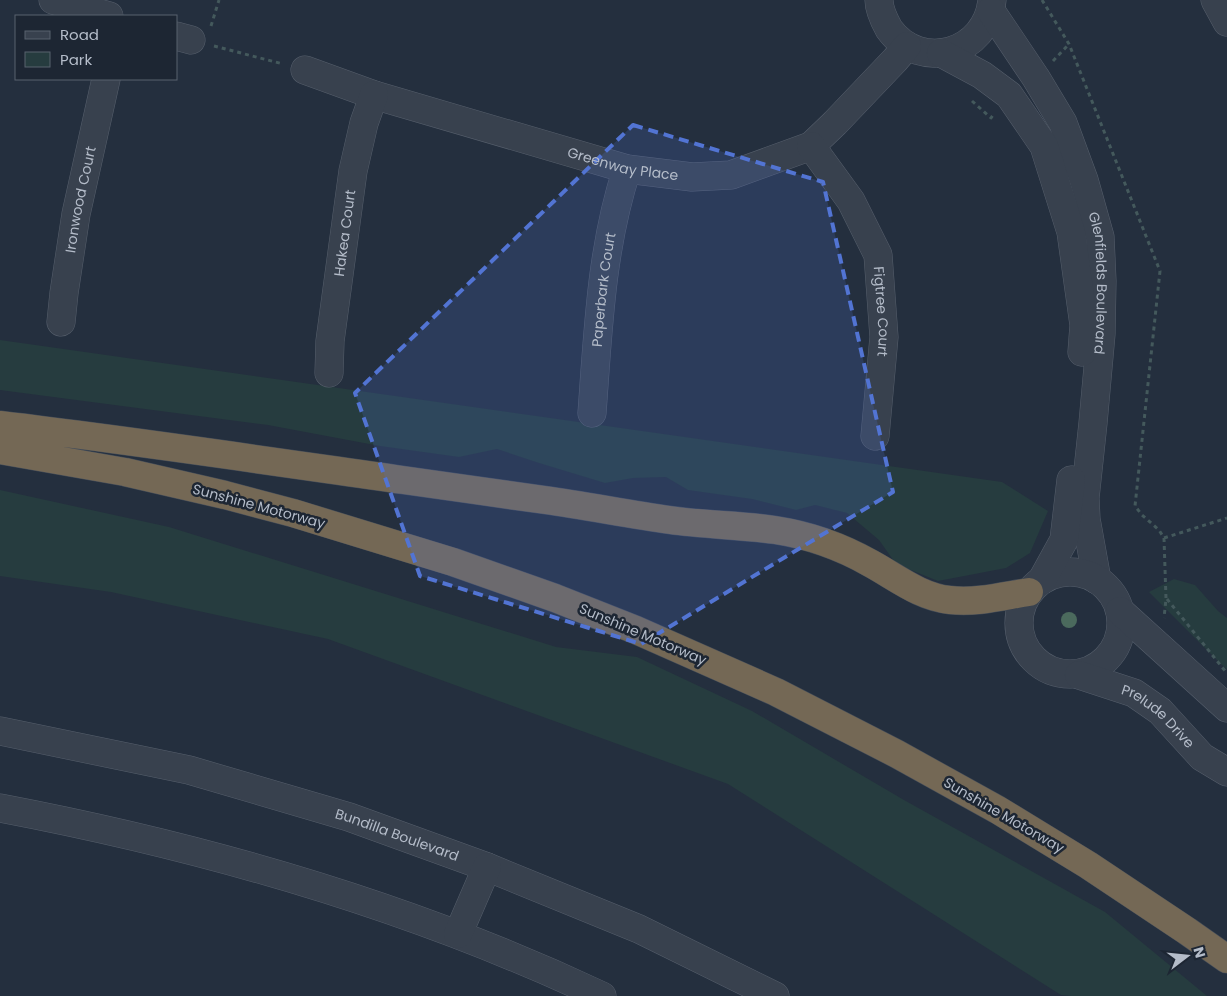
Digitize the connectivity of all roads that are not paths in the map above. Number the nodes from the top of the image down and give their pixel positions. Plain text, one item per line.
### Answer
1 (53, 0) edge
2 (879, 0) edge
3 (1215, 0) edge
4 (992, 5) edge
5 (106, 15) edge
6 (1227, 22) edge
7 (907, 46) junction
8 (941, 53) junction
9 (305, 70) road end
10 (106, 80) edge
11 (374, 95) junction
12 (811, 146) junction
13 (627, 169) junction
14 (61, 322) dead end
15 (328, 373) dead end
16 (592, 413) dead end
17 (0, 425) edge
18 (875, 436) dead end
19 (0, 450) edge
20 (1097, 580) junction
21 (1035, 586) junction
22 (1120, 611) junction
23 (1079, 675) junction
24 (1227, 708) edge
25 (0, 731) edge
26 (1227, 772) edge
27 (0, 808) edge
28 (487, 867) junction
29 (458, 934) junction
30 (1227, 960) edge
31 (602, 996) edge
32 (775, 996) edge

1 - 5 street
2 - 7 street
3 - 6 street
4 - 8 street
4 - 20 street, Glenfields Boulevard
7 - 8 street
7 - 12 street, Greenway Place
8 - 21 street, Glenfields Boulevard
9 - 11 street, Greenway Place
10 - 14 street, Ironwood Court
11 - 13 street, Greenway Place
11 - 15 street, Hakea Court
12 - 13 street, Greenway Place
12 - 18 street, Figtree Court
13 - 16 street, Paperbark Court
17 - 21 highway
19 - 30 highway, Sunshine Motorway
20 - 21 street
20 - 22 street
21 - 23 street
22 - 23 street
22 - 24 street
23 - 26 street, Prelude Drive
25 - 28 street, Bundilla Boulevard
27 - 29 street
28 - 29 street
28 - 32 street, Bundilla Boulevard
29 - 31 street

